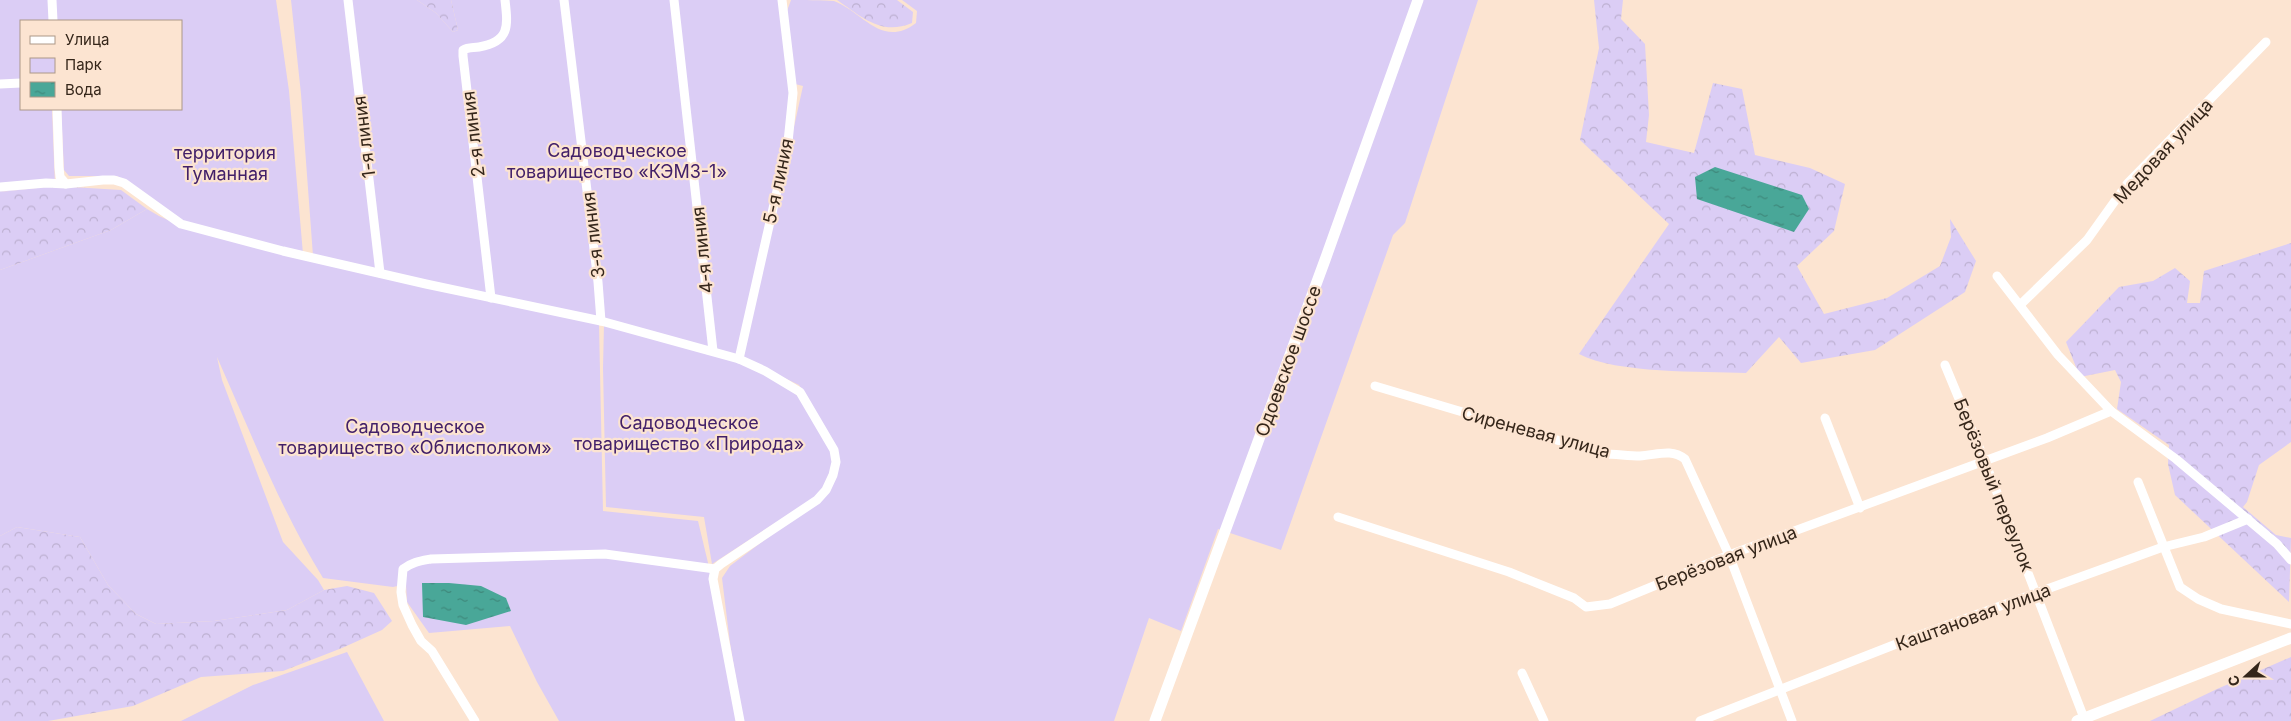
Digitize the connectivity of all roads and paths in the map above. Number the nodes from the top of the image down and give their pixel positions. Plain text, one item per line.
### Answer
1 (52, 0) edge
2 (348, 0) edge
3 (504, 0) edge
4 (564, 0) edge
5 (674, 0) edge
6 (782, 0) edge
7 (1418, 0) edge
8 (53, 20) edge
9 (2266, 42) dead end
10 (20, 83) edge
11 (0, 84) edge
12 (57, 110) edge
13 (66, 184) junction
14 (0, 187) edge
15 (380, 273) junction
16 (1997, 276) dead end
17 (491, 298) junction
18 (2020, 305) junction
19 (601, 321) junction
20 (713, 350) junction
21 (739, 359) junction
22 (1945, 364) dead end
23 (1375, 386) dead end
24 (2111, 411) junction
25 (1825, 418) dead end
26 (1984, 459) junction
27 (2138, 482) dead end
28 (1860, 508) junction
29 (1338, 517) dead end
30 (2248, 519) junction
31 (2163, 548) junction
32 (1728, 555) junction
33 (2291, 560) edge
34 (715, 569) junction
35 (2037, 593) junction
36 (2291, 624) edge
37 (2291, 638) edge
38 (1522, 673) dead end
39 (1779, 690) junction
40 (2081, 720) edge
41 (475, 721) edge
42 (740, 721) edge
43 (1155, 721) edge
44 (1544, 721) edge
45 (1700, 721) edge
46 (1792, 721) edge

1 - 8 street
2 - 15 street, 1-я линия
3 - 17 street, 2-я линия
4 - 19 street, 3-я линия
5 - 20 street, 4-я линия
6 - 21 street, 5-я линия
7 - 43 main road, Одоевское шоссе
9 - 18 street, Медовая улица
10 - 11 street
12 - 13 street
13 - 14 street
13 - 15 street
15 - 17 street
16 - 18 street
17 - 19 street
18 - 24 street
19 - 20 street
20 - 21 street
21 - 34 street
22 - 26 street, Берёзовый переулок
23 - 32 street, Сиреневая улица
24 - 26 street, Берёзовая улица
24 - 30 street
25 - 28 street
26 - 28 street, Берёзовая улица
26 - 35 street, Берёзовый переулок
27 - 31 street
28 - 32 street, Берёзовая улица
29 - 32 street, Берёзовая улица
30 - 31 street, Каштановая улица
30 - 33 street
31 - 35 street, Каштановая улица
31 - 36 street
32 - 39 street, Сиреневая улица
34 - 41 street
34 - 42 street
35 - 39 street, Каштановая улица
35 - 40 street, Берёзовый переулок
37 - 40 main road
38 - 44 street
39 - 45 street, Каштановая улица
39 - 46 street, Сиреневая улица

